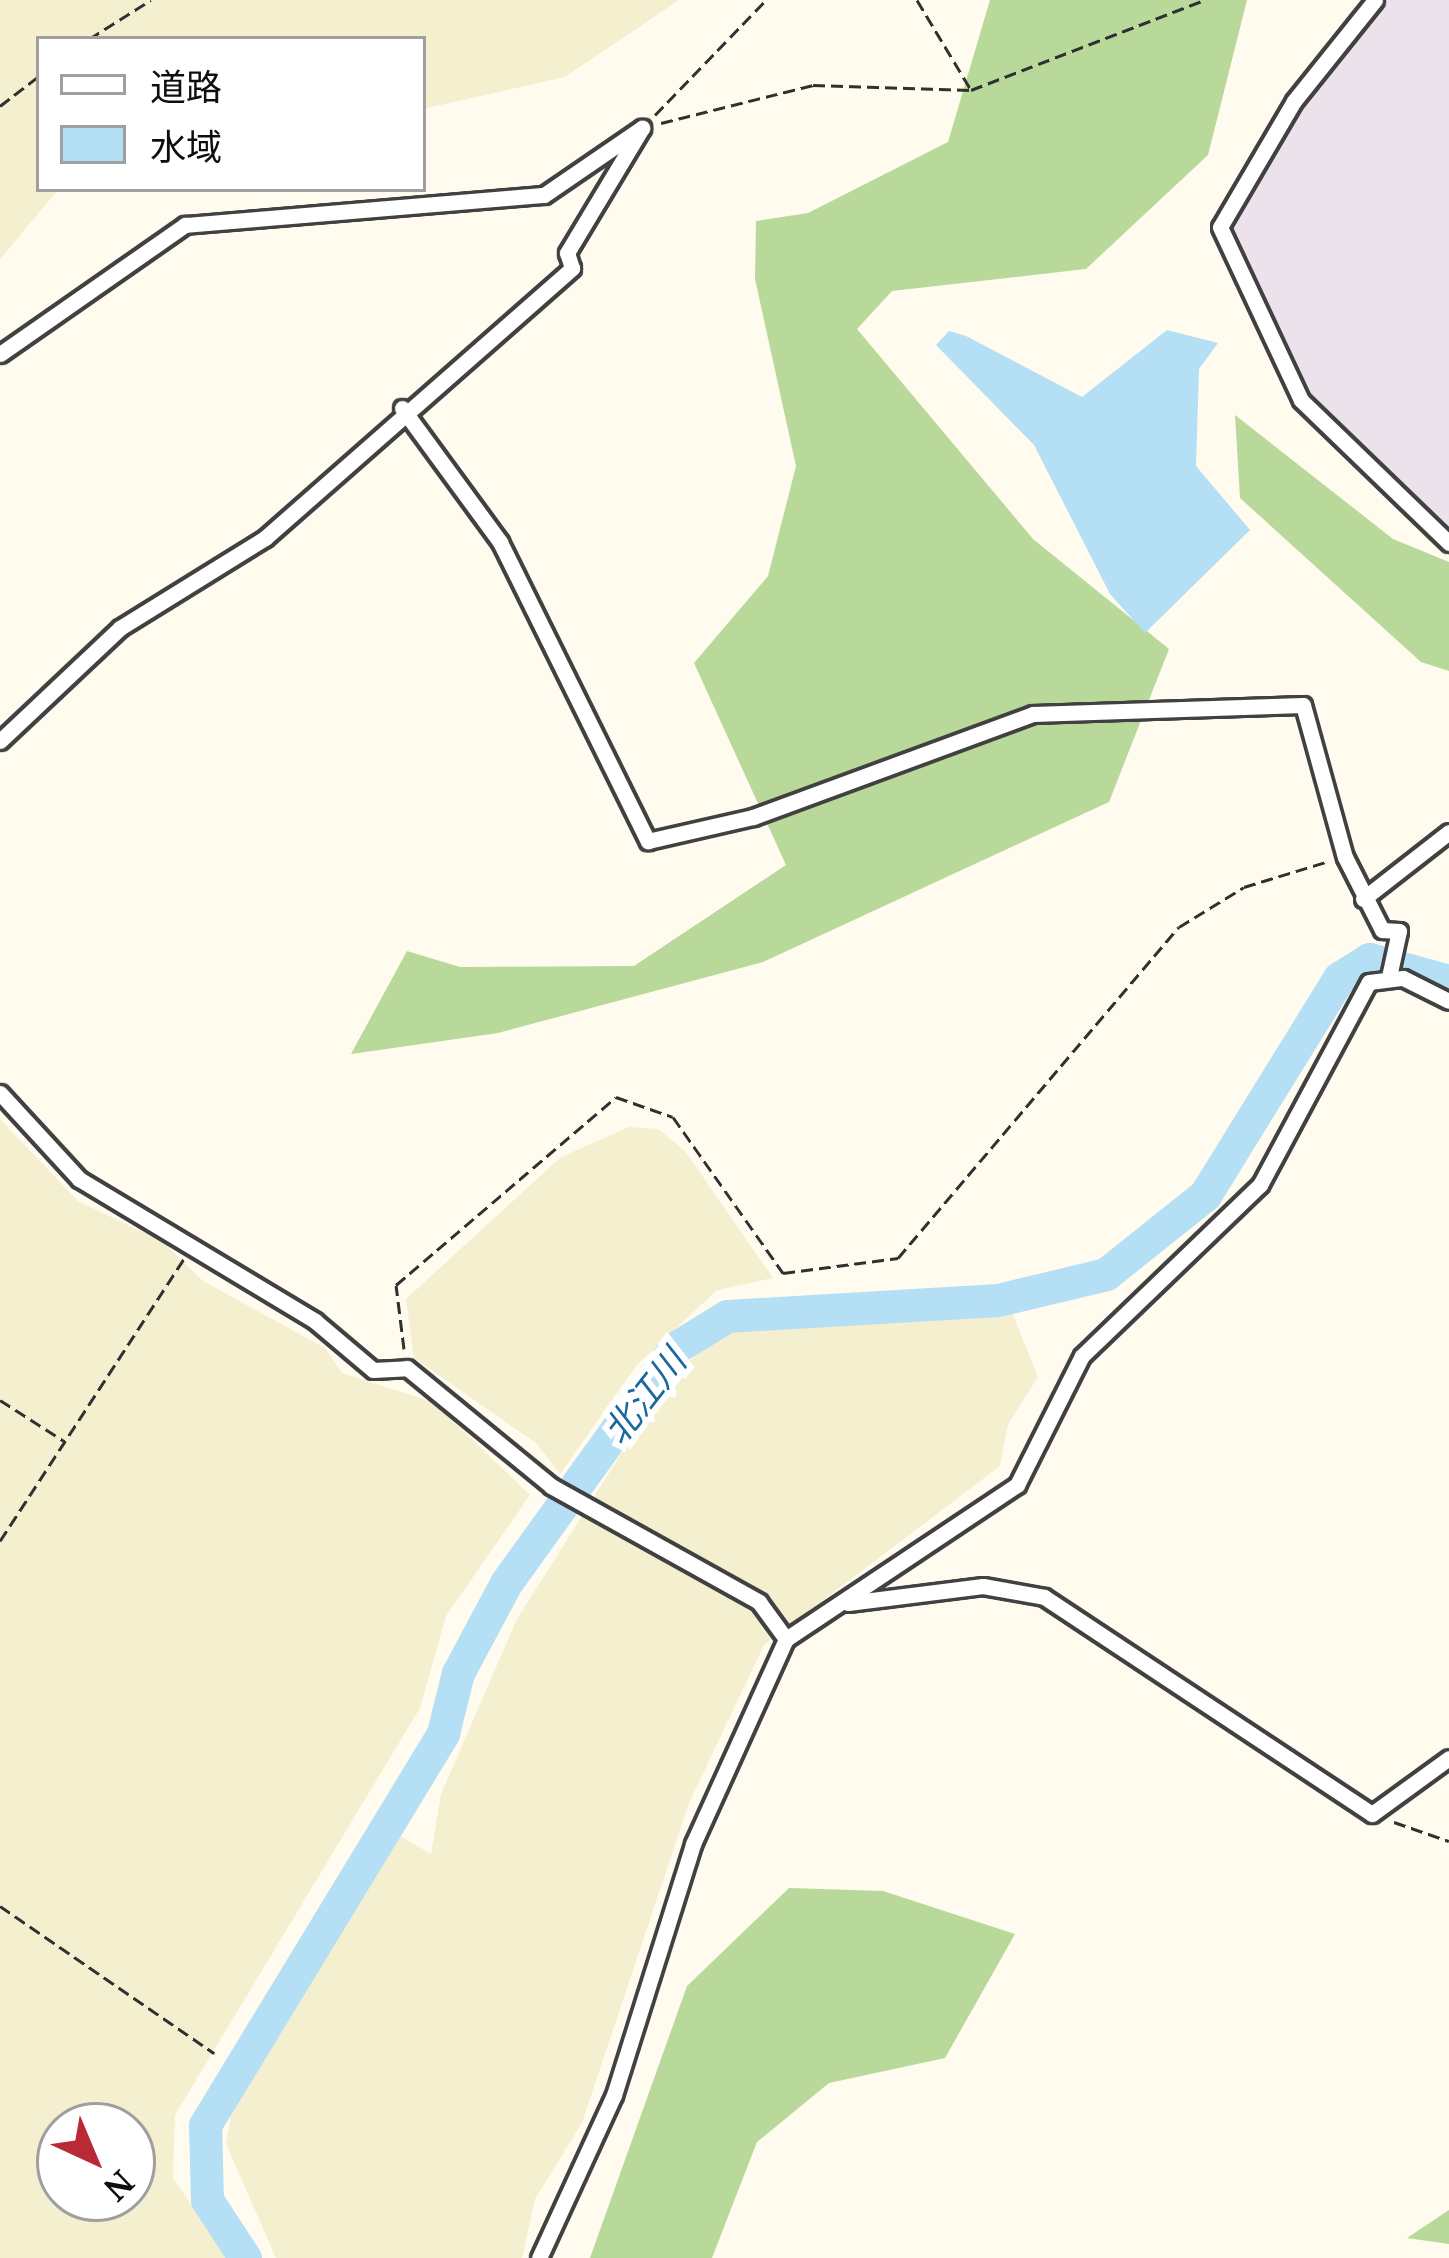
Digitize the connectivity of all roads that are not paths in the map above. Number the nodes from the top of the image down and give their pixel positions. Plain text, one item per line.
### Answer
1 (1376, 0) edge
2 (0, 354) edge
3 (403, 408) junction
4 (1449, 543) edge
5 (0, 742) edge
6 (1449, 832) edge
7 (1363, 898) junction
8 (1390, 977) junction
9 (1449, 1000) edge
10 (0, 1093) edge
11 (845, 1603) junction
12 (786, 1639) junction
13 (1449, 1758) edge
14 (539, 2258) edge

1 - 4 street
2 - 3 street
3 - 5 street
3 - 7 street
6 - 7 street
7 - 8 street
8 - 9 street
8 - 11 street
10 - 12 street
11 - 12 street
11 - 13 street
12 - 14 street

